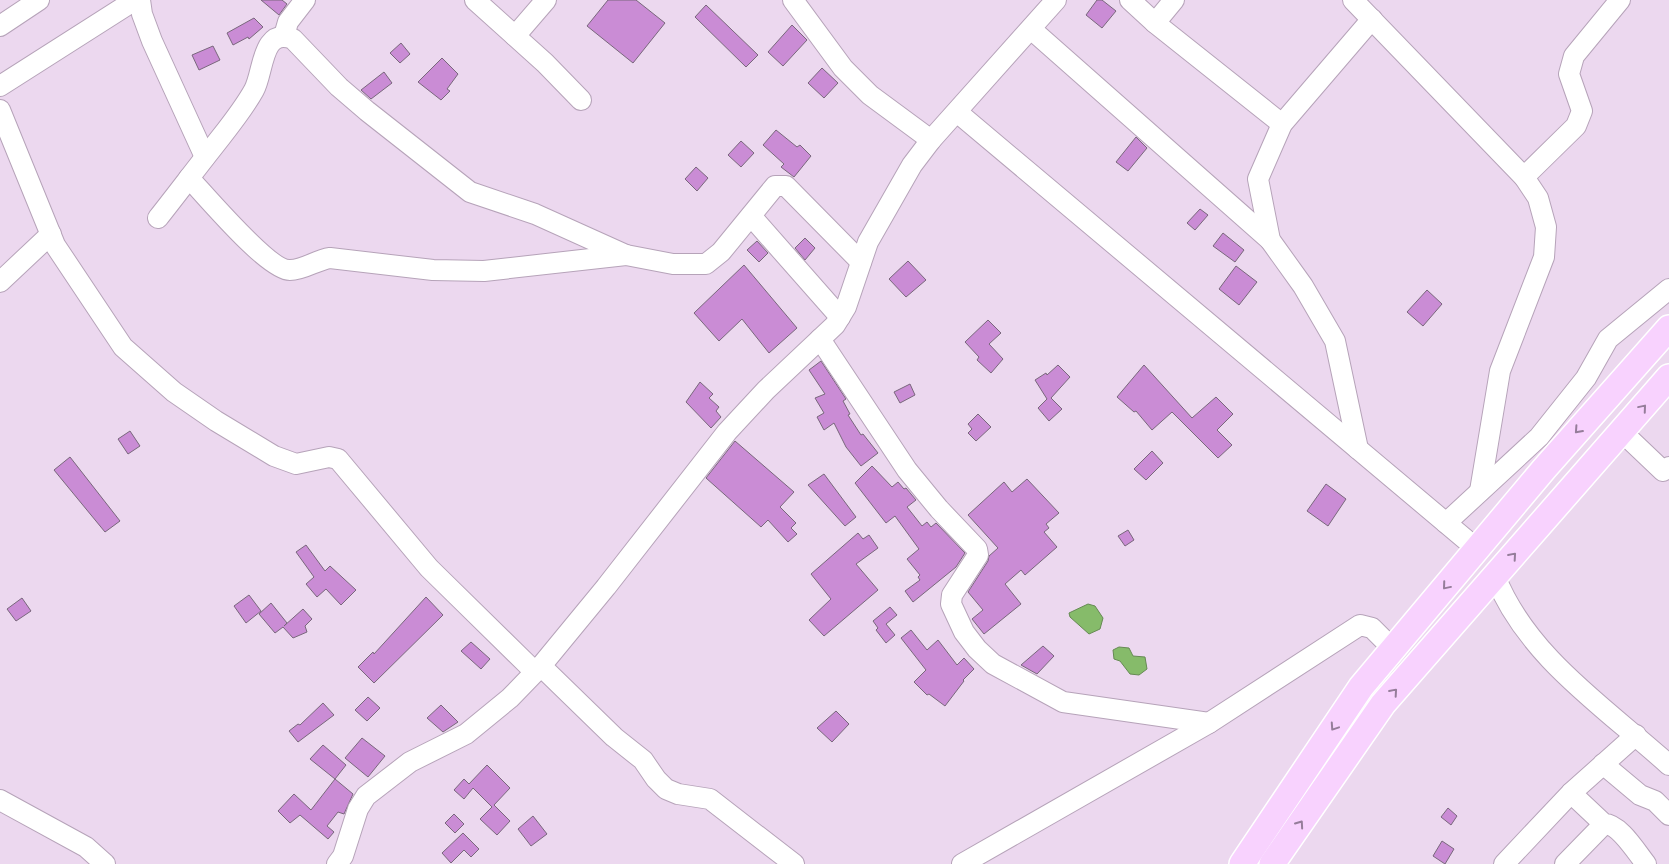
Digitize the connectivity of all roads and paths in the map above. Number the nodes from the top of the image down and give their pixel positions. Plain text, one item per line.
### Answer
1 (39, 0) edge
2 (135, 0) edge
3 (140, 0) edge
4 (305, 0) edge
5 (475, 0) edge
6 (546, 0) edge
7 (793, 0) edge
8 (1056, 0) edge
9 (1130, 0) edge
10 (1174, 0) edge
11 (1353, 0) edge
12 (1620, 0) edge
13 (1372, 19) junction
14 (1155, 22) junction
15 (0, 26) edge
16 (1031, 29) junction
17 (284, 36) junction
18 (515, 36) junction
19 (0, 86) edge
20 (581, 100) dead end
21 (0, 110) edge
22 (956, 112) junction
23 (1282, 124) junction
24 (931, 140) junction
25 (205, 157) junction
26 (1524, 177) junction
27 (189, 178) junction
28 (751, 216) junction
29 (158, 218) dead end
30 (51, 234) junction
31 (1270, 240) junction
32 (626, 256) junction
33 (861, 262) junction
34 (0, 282) edge
35 (1669, 289) edge
36 (840, 317) junction
37 (1669, 328) edge
38 (820, 339) junction
39 (1669, 377) edge
40 (1622, 432) junction
41 (1358, 449) junction
42 (1667, 472) edge
43 (1480, 491) junction
44 (1446, 523) junction
45 (1477, 549) junction
46 (1495, 576) junction
47 (1393, 649) junction
48 (538, 669) junction
49 (1209, 723) junction
50 (1636, 735) junction
51 (1603, 764) junction
52 (1669, 764) edge
53 (1571, 793) junction
54 (0, 800) edge
55 (1669, 815) edge
56 (1604, 824) junction
57 (105, 864) edge
58 (337, 864) edge
59 (794, 864) edge
60 (962, 864) edge
61 (1242, 864) edge
62 (1272, 864) edge
63 (1504, 864) edge
64 (1566, 864) edge
65 (1646, 864) edge

1 - 15 street
2 - 19 street
3 - 25 street
4 - 17 street
5 - 18 street
6 - 18 street
7 - 24 street
8 - 16 street
9 - 14 street
10 - 14 street
11 - 13 street
12 - 26 street
13 - 23 street
13 - 26 street
14 - 23 street
16 - 22 street
16 - 31 street
17 - 25 street
17 - 32 street
18 - 20 street
21 - 30 street
22 - 24 street
22 - 41 street
23 - 31 street
24 - 33 street
25 - 27 street
26 - 43 street
27 - 29 street
27 - 32 street
28 - 32 street
28 - 33 street
28 - 36 street
30 - 34 street
30 - 48 street
31 - 41 street
33 - 36 street
35 - 43 street
36 - 38 street
37 -> 45 main road
38 - 48 street
38 - 49 street
40 -> 39 main road
40 - 42 street
46 -> 40 main road
41 - 44 street
43 - 44 street
44 - 45 street
45 -> 47 main road
46 - 50 street
62 -> 46 main road
47 - 49 street
47 -> 61 main road
48 - 58 street
48 - 59 street
49 - 60 street
50 - 51 street
50 - 52 street
51 - 53 street
51 - 55 street
53 - 56 street
53 - 63 street
54 - 57 street
56 - 64 street
56 - 65 street

